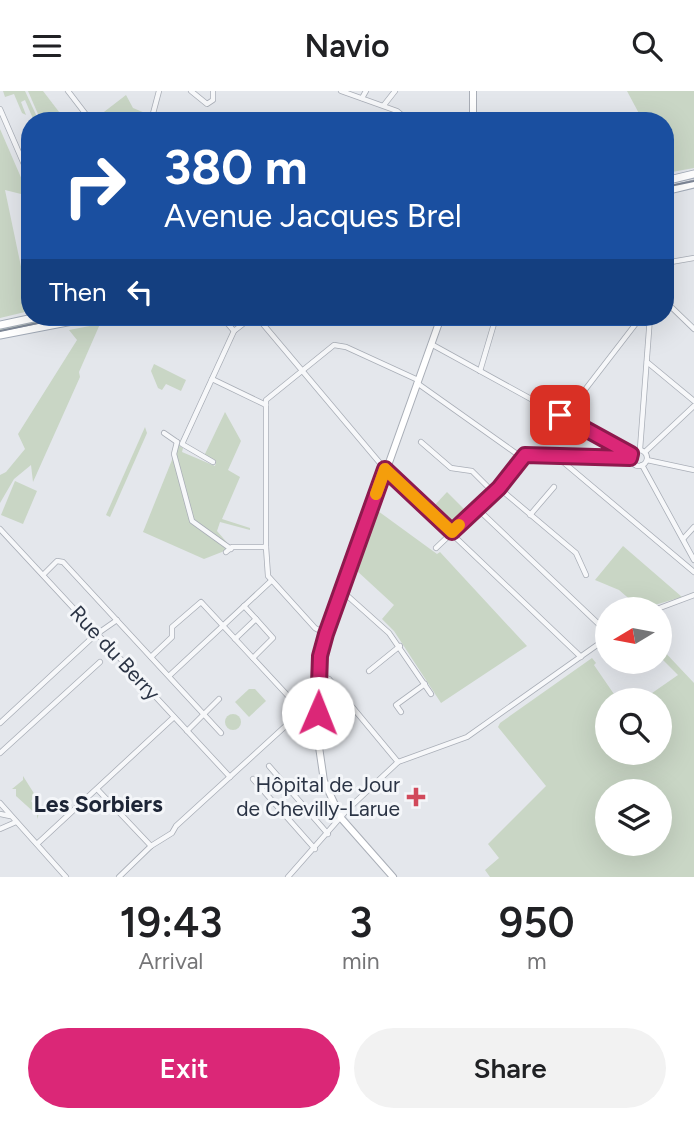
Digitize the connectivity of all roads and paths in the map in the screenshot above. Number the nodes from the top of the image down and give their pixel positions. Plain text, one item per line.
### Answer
1 (68, 91) edge
2 (159, 91) edge
3 (191, 91) edge
4 (213, 91) edge
5 (341, 91) edge
6 (366, 91) edge
7 (395, 91) edge
8 (473, 91) edge
9 (362, 97) junction
10 (384, 105) junction
11 (0, 109) edge
12 (84, 112) edge
13 (153, 112) edge
14 (400, 112) edge
15 (473, 112) edge
16 (21, 157) edge
17 (694, 174) edge
18 (674, 179) edge
19 (694, 184) edge
20 (674, 189) edge
21 (694, 258) edge
22 (674, 261) edge
23 (674, 310) edge
24 (21, 321) edge
25 (0, 325) edge
26 (46, 326) edge
27 (230, 326) edge
28 (241, 326) edge
29 (262, 326) edge
30 (437, 326) edge
31 (493, 326) edge
32 (634, 326) edge
33 (649, 326) edge
34 (694, 329) edge
35 (234, 331) junction
36 (0, 335) edge
37 (431, 344) junction
38 (647, 362) junction
39 (301, 370) junction
40 (480, 371) junction
41 (212, 379) junction
42 (418, 381) junction
43 (694, 404) edge
44 (266, 405) junction
45 (564, 417) junction
46 (164, 433) dead end
47 (421, 442) dead end
48 (180, 443) junction
49 (643, 451) junction
50 (525, 455) junction
51 (555, 456) junction
52 (630, 456) junction
53 (647, 460) junction
54 (213, 462) dead end
55 (642, 465) junction
56 (385, 469) junction
57 (694, 470) edge
58 (554, 487) dead end
59 (499, 488) junction
60 (493, 492) junction
61 (483, 514) dead end
62 (530, 515) junction
63 (694, 527) edge
64 (0, 529) edge
65 (452, 532) junction
66 (683, 539) junction
67 (266, 547) junction
68 (436, 548) dead end
69 (694, 560) edge
70 (694, 572) edge
71 (43, 575) junction
72 (586, 575) dead end
73 (271, 581) junction
74 (341, 590) junction
75 (694, 595) edge
76 (672, 603) edge
77 (244, 606) junction
78 (256, 619) junction
79 (117, 620) junction
80 (595, 621) edge
81 (223, 626) junction
82 (97, 633) junction
83 (326, 634) junction
84 (235, 639) junction
85 (400, 646) junction
86 (595, 647) edge
87 (151, 657) junction
88 (253, 657) junction
89 (581, 657) junction
90 (100, 662) dead end
91 (369, 671) dead end
92 (319, 675) junction
93 (169, 676) junction
94 (425, 684) junction
95 (431, 694) dead end
96 (219, 699) dead end
97 (302, 711) junction
98 (401, 712) dead end
99 (204, 713) junction
100 (318, 713) junction
101 (174, 717) junction
102 (0, 723) edge
103 (187, 731) junction
104 (221, 733) dead end
105 (0, 753) edge
106 (398, 762) junction
107 (269, 766) dead end
108 (230, 777) junction
109 (253, 779) dead end
110 (97, 789) junction
111 (0, 803) edge
112 (0, 814) edge
113 (11, 817) junction
114 (341, 818) junction
115 (16, 822) junction
116 (0, 829) edge
117 (328, 834) junction
118 (37, 844) junction
119 (151, 846) junction
120 (315, 849) junction
121 (390, 876) edge
122 (66, 877) edge
123 (119, 877) edge
124 (288, 877) edge

1 - 12 street
2 - 13 street
3 - 4 street
5 - 9 street
6 - 9 street
7 - 10 street
8 - 15 main road
9 - 10 street
10 - 14 street
11 - 16 street
17 - 18 main road
19 - 20 main road
21 - 22 street
23 - 34 street
24 - 25 main road
26 - 36 main road
27 - 35 street
28 - 35 street
29 - 39 street
30 - 37 main road
31 - 40 street
32 - 45 street
33 - 38 street
35 - 41 street
37 - 40 street
37 - 42 main road
38 - 43 street
38 - 49 street
39 - 42 street
39 - 44 street
39 - 56 street
40 - 45 street
41 - 44 street
41 - 48 street
42 - 50 street
42 - 56 main road
43 - 49 street
44 - 67 street
45 - 52 street
46 - 48 street
47 - 60 street
48 - 54 street
48 - 67 street
49 - 52 street
49 - 53 street
50 - 51 street
50 - 59 street
51 - 52 street
51 - 70 street
52 - 55 street
53 - 55 street
53 - 57 street
55 - 66 street
56 - 65 street
56 - 74 main road
58 - 62 street
59 - 60 street
59 - 62 street
60 - 65 street
61 - 80 street
62 - 72 street
63 - 66 street
64 - 71 street, Rue du Berry
65 - 68 street
65 - 89 street
66 - 69 street
67 - 73 street
71 - 79 street
71 - 82 street, Rue du Berry
73 - 77 street
73 - 83 street
74 - 83 main road
74 - 85 street
75 - 76 street
77 - 78 street
77 - 81 street
78 - 84 street
78 - 88 street
79 - 82 street
79 - 87 street
81 - 84 street
81 - 87 street
81 - 93 street
82 - 101 street, Rue du Berry
82 - 102 street
83 - 92 main road
84 - 88 street
85 - 91 street
85 - 94 street
86 - 89 street
87 - 93 street
88 - 97 street
89 - 106 street
90 - 105 street
92 - 100 main road
92 - 106 street
93 - 99 street
94 - 95 street
94 - 98 street
96 - 99 street
97 - 100 street
97 - 108 street
99 - 103 street
99 - 104 street
100 - 114 main road
101 - 103 street, Rue du Berry
101 - 110 street
103 - 108 street, Rue du Berry
106 - 114 street
107 - 117 street
108 - 119 street
109 - 120 street
110 - 118 street
110 - 119 street
111 - 113 street
112 - 113 street
113 - 115 street
114 - 117 street
114 - 121 main road
115 - 116 street
115 - 118 street
117 - 120 street
118 - 122 street
119 - 123 street
120 - 124 street

